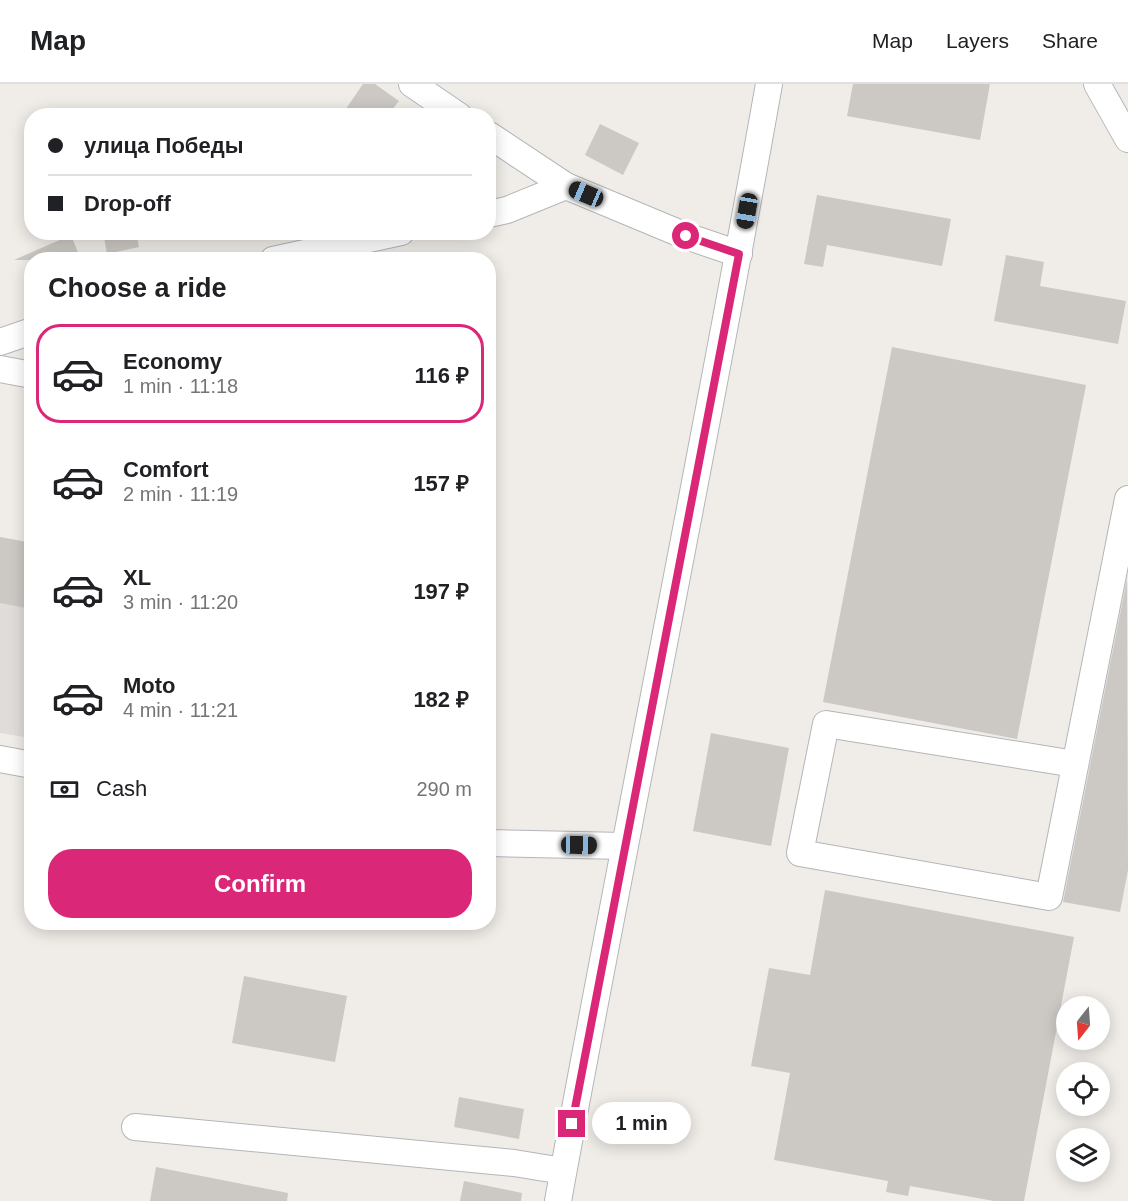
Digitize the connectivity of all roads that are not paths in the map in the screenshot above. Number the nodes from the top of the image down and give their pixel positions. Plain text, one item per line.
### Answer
1 (412, 84) edge
2 (769, 84) edge
3 (1097, 84) edge
4 (447, 108) edge
5 (1128, 139) edge
6 (496, 140) edge
7 (566, 186) junction
8 (496, 212) edge
9 (364, 240) edge
10 (310, 252) edge
11 (739, 254) junction
12 (24, 334) edge
13 (0, 342) edge
14 (0, 369) edge
15 (24, 374) edge
16 (1128, 499) edge
17 (0, 759) edge
18 (24, 764) edge
19 (1076, 764) junction
20 (496, 843) edge
21 (624, 846) junction
22 (135, 1127) dead end
23 (563, 1171) junction
24 (558, 1201) edge

1 - 4 street
2 - 11 street
3 - 5 street
6 - 7 street
7 - 8 street
7 - 11 street
9 - 10 street
11 - 21 street
12 - 13 street
14 - 15 street
16 - 19 street
17 - 18 street
19 - 19 street
20 - 21 street
21 - 23 street
22 - 23 street
23 - 24 street

